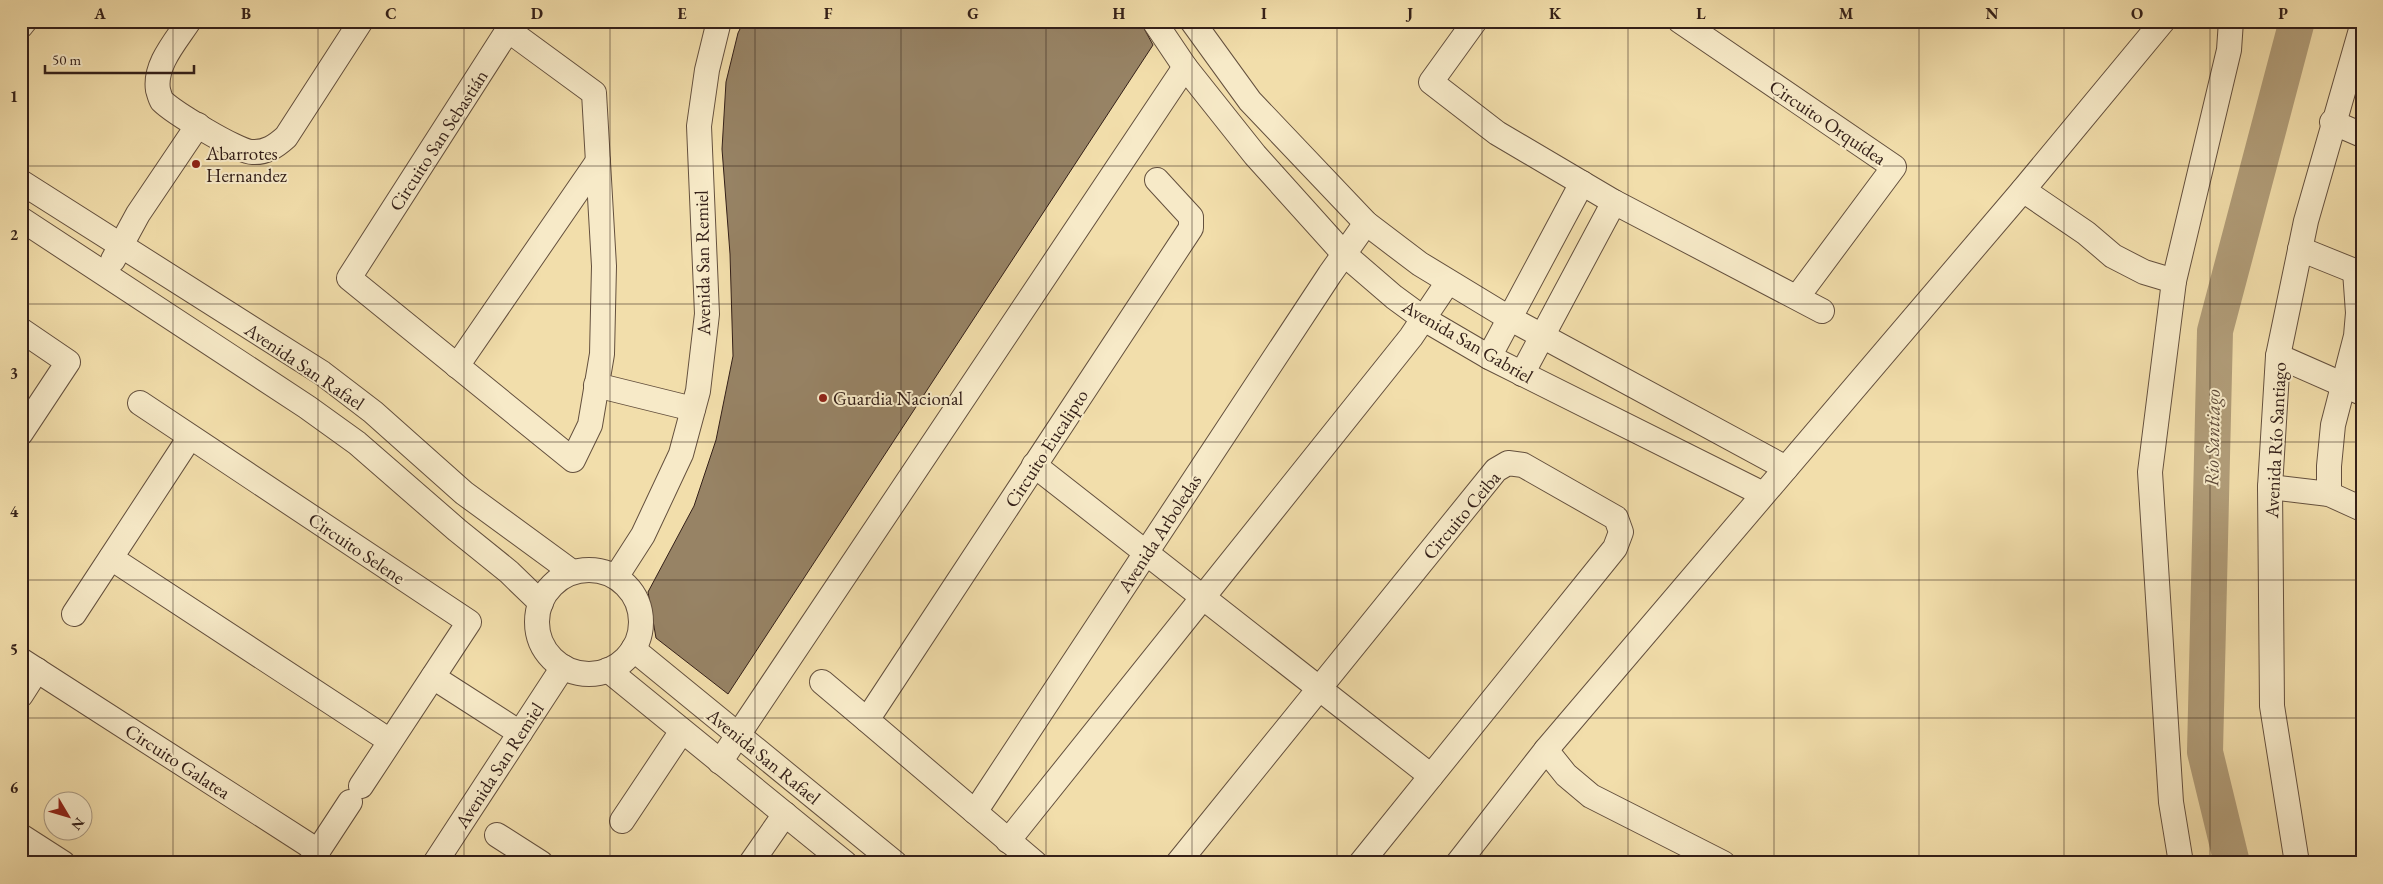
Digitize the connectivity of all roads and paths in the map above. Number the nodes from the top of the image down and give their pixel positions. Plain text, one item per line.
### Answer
1 (25, 21) edge
2 (188, 21) edge
3 (361, 21) edge
4 (719, 21) edge
5 (1154, 21) edge
6 (1192, 21) edge
7 (1474, 21) edge
8 (1680, 21) edge
9 (2163, 21) edge
10 (2231, 21) edge
11 (21, 26) edge
12 (2362, 26) edge
13 (1185, 67) junction
14 (2332, 122) junction
15 (198, 125) junction
16 (2362, 135) edge
17 (598, 161) junction
18 (1157, 180) dead end
19 (21, 182) edge
20 (1582, 183) junction
21 (2023, 190) junction
22 (1614, 202) junction
23 (21, 219) edge
24 (1366, 223) junction
25 (1559, 225) junction
26 (1592, 243) junction
27 (121, 247) junction
28 (2300, 249) junction
29 (1344, 254) junction
30 (2359, 272) edge
31 (105, 275) junction
32 (2174, 281) junction
33 (1448, 282) junction
34 (1798, 296) junction
35 (1822, 311) dead end
36 (1510, 318) junction
37 (1424, 319) junction
38 (21, 330) edge
39 (1542, 336) junction
40 (2278, 356) junction
41 (1488, 357) junction
42 (457, 366) junction
43 (1522, 374) junction
44 (596, 385) junction
45 (2352, 389) edge
46 (140, 403) dead end
47 (693, 409) junction
48 (21, 433) edge
49 (190, 437) junction
50 (1034, 465) junction
51 (1786, 468) junction
52 (2270, 487) junction
53 (1763, 494) junction
54 (2329, 494) junction
55 (2362, 509) edge
56 (1146, 553) junction
57 (111, 558) junction
58 (572, 572) junction
59 (616, 577) junction
60 (1203, 597) junction
61 (541, 603) junction
62 (74, 614) dead end
63 (633, 650) junction
64 (29, 665) edge
65 (563, 667) junction
66 (608, 670) junction
67 (433, 677) junction
68 (822, 682) dead end
69 (1320, 689) junction
70 (21, 695) edge
71 (867, 720) junction
72 (682, 731) junction
73 (520, 733) junction
74 (738, 735) junction
75 (390, 741) junction
76 (1546, 750) junction
77 (720, 762) junction
78 (1431, 776) junction
79 (356, 794) joint
80 (975, 812) junction
81 (785, 814) junction
82 (622, 821) dead end
83 (497, 834) dead end
84 (21, 836) edge
85 (1008, 840) junction
86 (314, 857) edge
87 (63, 863) edge
88 (435, 863) edge
89 (541, 863) edge
90 (751, 863) edge
91 (845, 863) edge
92 (895, 863) edge
93 (1034, 863) edge
94 (1178, 863) edge
95 (1361, 863) edge
96 (1458, 863) edge
97 (1723, 863) edge
98 (2182, 863) edge
99 (2297, 863) edge

1 - 11 street
2 - 15 street
3 - 15 street
4 - 47 street, Avenida San Remiel
5 - 13 street, Avenida San Gabriel
6 - 24 street
7 - 20 street
8 - 34 street, Circuito Orquídea
9 - 21 street
10 - 32 street
12 - 14 street, Avenida Río Santiago
13 - 29 street, Avenida San Gabriel
13 - 74 street
14 - 16 street
14 - 28 street, Avenida Río Santiago
15 - 27 street
17 - 42 street
17 - 42 street, Circuito San Sebastián
17 - 44 street, Circuito San Sebastián
18 - 50 street, Circuito Eucalipto
19 - 27 street, Avenida San Rafael
20 - 22 street
20 - 25 street
21 - 32 street
21 - 51 street
22 - 26 street
22 - 34 street
23 - 31 street, Avenida San Rafael
24 - 29 street, Avenida Arboledas
24 - 33 street
25 - 26 street
25 - 36 street
26 - 39 street
27 - 31 street
27 - 58 street, Avenida San Rafael
28 - 30 street
28 - 40 street, Avenida Río Santiago
29 - 37 street, Avenida San Gabriel
29 - 56 street, Avenida Arboledas
30 - 45 street
31 - 61 street, Avenida San Rafael
32 - 98 street
33 - 36 street
33 - 37 street
34 - 35 street
36 - 39 street
36 - 41 street
37 - 41 street, Avenida San Gabriel
37 - 60 street
38 - 48 street
39 - 43 street
39 - 51 street
40 - 45 street
40 - 52 street, Avenida Río Santiago
41 - 43 street, Avenida San Gabriel
42 - 44 street, Circuito San Sebastián
43 - 53 street, Avenida San Gabriel
44 - 47 street
45 - 54 street
46 - 49 street, Circuito Selene
47 - 59 street, Avenida San Remiel
49 - 57 street
49 - 67 street, Circuito Selene
50 - 56 street
50 - 71 street, Circuito Eucalipto
51 - 53 street
52 - 54 street
52 - 99 street, Avenida Río Santiago
53 - 76 street
54 - 55 street
56 - 60 street
56 - 80 street, Avenida Arboledas
57 - 62 street
57 - 75 street
58 - 59 street
58 - 61 street
59 - 63 street
60 - 69 street
60 - 85 street
61 - 65 street
63 - 66 street
63 - 74 street, Avenida San Rafael
64 - 70 street, Circuito Galatea
64 - 86 street, Circuito Galatea
65 - 66 street
65 - 73 street, Avenida San Remiel
66 - 72 street, Avenida San Rafael
67 - 73 street
67 - 75 street, Circuito Selene
68 - 71 street
69 - 78 street
69 - 78 street, Circuito Ceiba
69 - 94 street, Circuito Ceiba
71 - 80 street
72 - 77 street, Avenida San Rafael
72 - 82 street
73 - 88 street, Avenida San Remiel
74 - 77 street
74 - 92 street, Avenida San Rafael
75 - 79 street, Circuito Selene
76 - 96 street
76 - 97 street
77 - 81 street, Avenida San Rafael
78 - 95 street, Circuito Ceiba
79 - 86 street, Circuito Galatea
80 - 85 street
81 - 90 street
81 - 91 street, Avenida San Rafael
83 - 89 street
84 - 87 street
85 - 93 street

